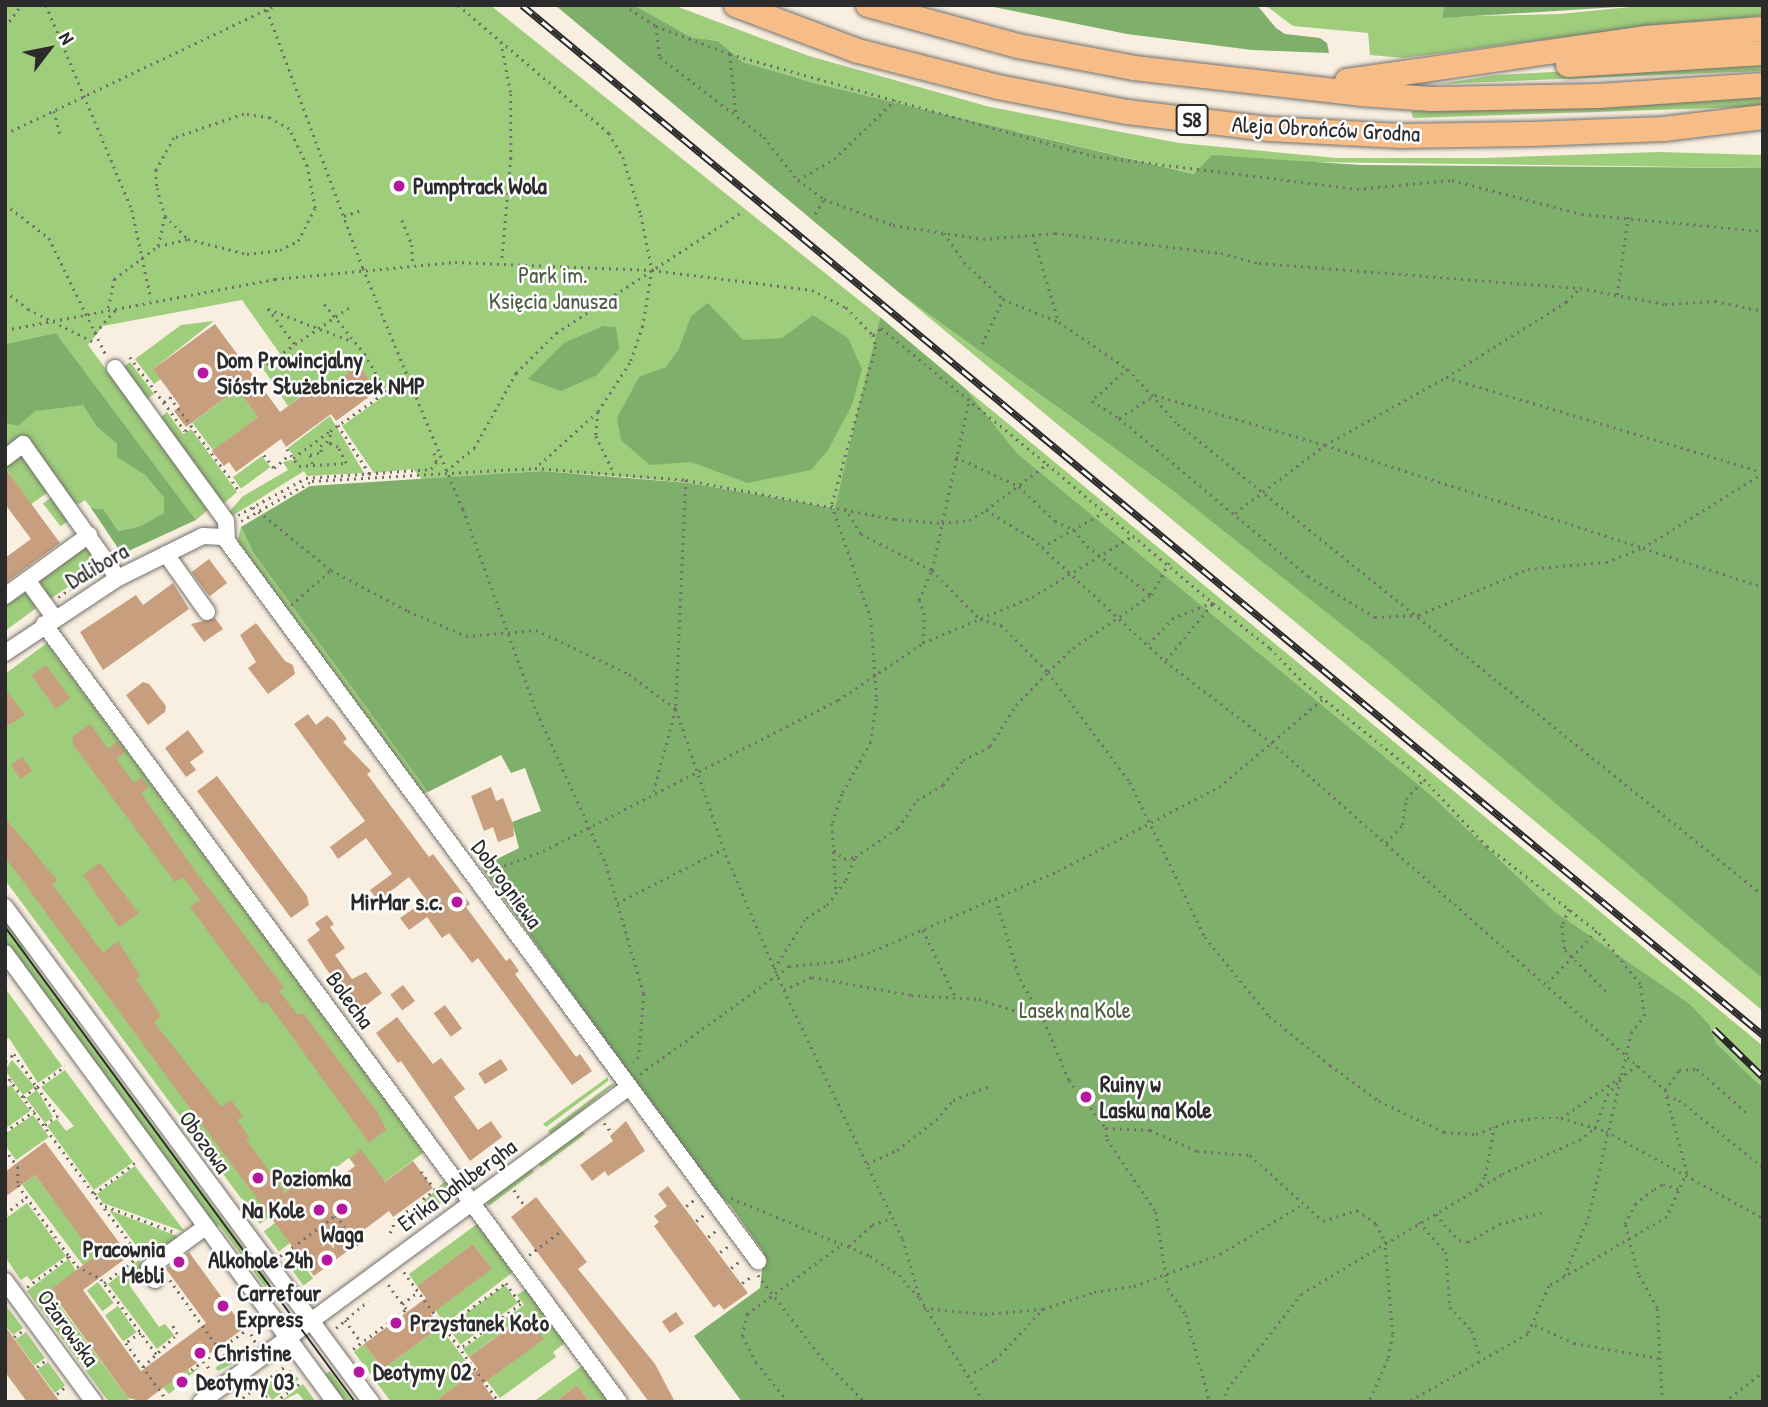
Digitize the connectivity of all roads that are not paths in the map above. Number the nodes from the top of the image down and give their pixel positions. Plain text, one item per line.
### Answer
1 (736, 5) edge
2 (868, 5) edge
3 (1763, 29) edge
4 (1763, 53) edge
5 (1431, 72) junction
6 (1763, 85) edge
7 (1290, 86) junction
8 (1763, 117) edge
9 (1664, 129) junction
10 (1763, 134) edge
11 (115, 368) dead end
12 (5, 458) edge
13 (89, 535) junction
14 (223, 537) junction
15 (166, 554) junction
16 (118, 579) junction
17 (27, 580) junction
18 (5, 596) edge
19 (207, 612) dead end
20 (49, 621) junction
21 (5, 653) edge
22 (5, 907) edge
23 (5, 953) edge
24 (624, 1081) junction
25 (472, 1202) junction
26 (204, 1228) junction
27 (751, 1263) road end
28 (162, 1279) road end
29 (5, 1281) edge
30 (312, 1321) junction
31 (287, 1338) junction
32 (94, 1402) edge
33 (201, 1402) edge
34 (335, 1402) edge
35 (371, 1402) edge
36 (619, 1402) edge

1 - 9 highway, Aleja Obrońców Grodna / S8
2 - 7 highway, Aleja Obrońców Grodna / S8
3 - 5 highway
4 - 5 highway
5 - 7 highway
6 - 7 highway, Aleja Obrońców Grodna / S8
8 - 9 highway, Aleja Obrońców Grodna / S8
9 - 10 highway
11 - 14 street
12 - 13 street
13 - 16 street
13 - 17 street
14 - 15 street, Dalibora
14 - 24 street, Dobrogniewa
15 - 16 street, Dalibora
15 - 19 street
16 - 20 street, Dalibora
17 - 18 street
17 - 20 street, Bolecha
20 - 21 street, Dalibora
20 - 25 street, Bolecha
22 - 30 street, Obozowa
23 - 26 street
24 - 25 street, Erika Dahlbergha
24 - 27 street, Dobrogniewa
25 - 30 street, Erika Dahlbergha
25 - 36 street, Bolecha
26 - 28 street
26 - 31 street
29 - 32 street, Ożarowska
30 - 31 street, Erika Dahlbergha
30 - 35 street, Obozowa
31 - 33 street, Erika Dahlbergha
31 - 34 street

